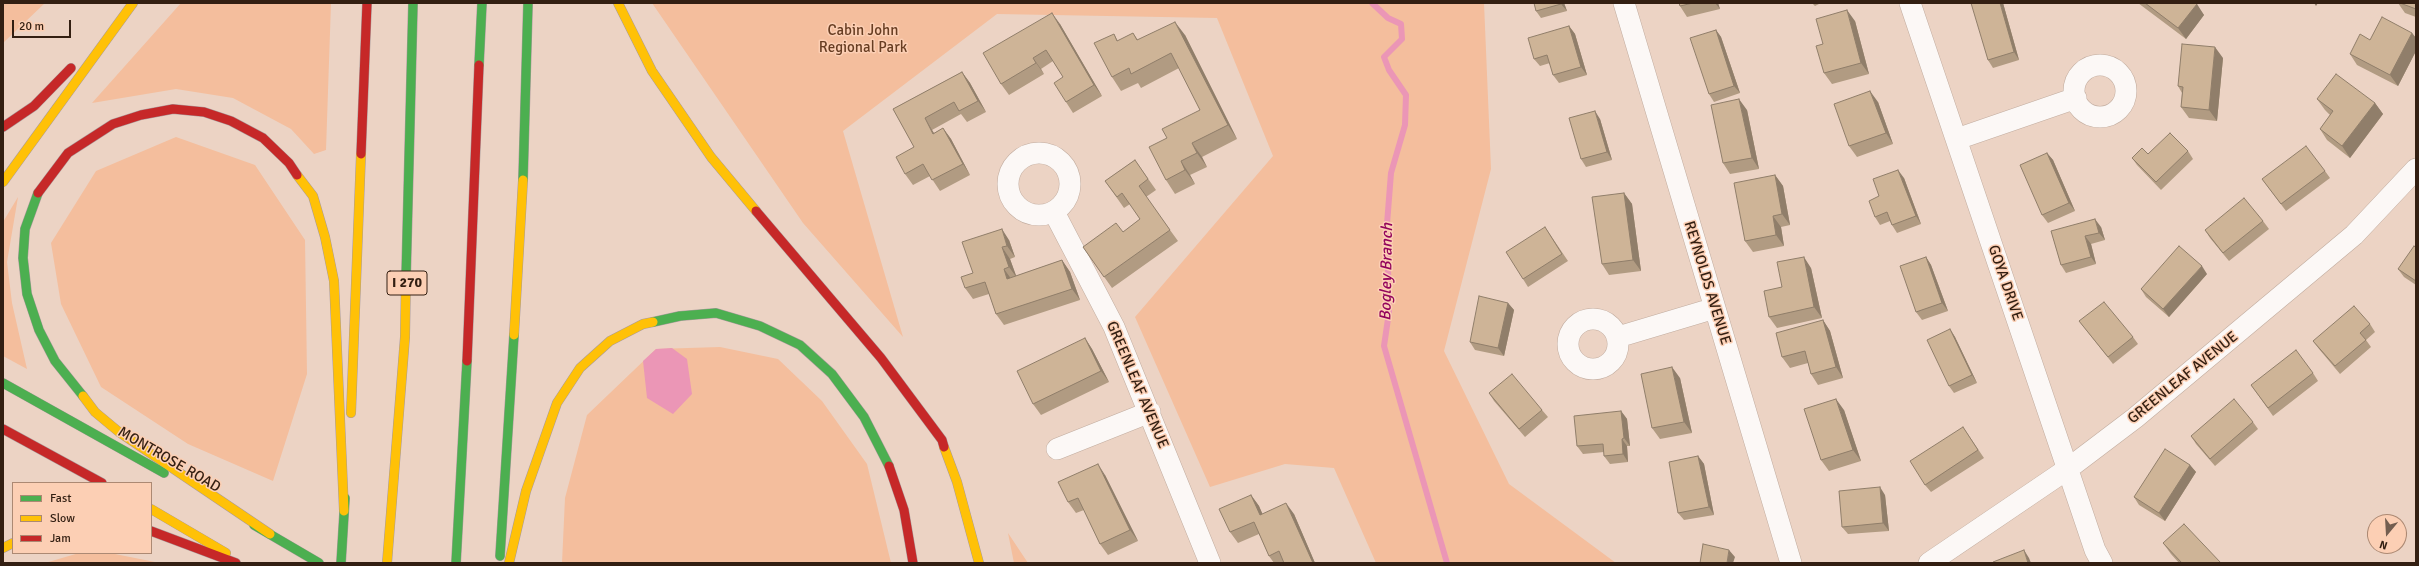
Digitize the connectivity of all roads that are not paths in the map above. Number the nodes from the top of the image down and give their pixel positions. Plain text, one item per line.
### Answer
1 (367, 3) edge
2 (413, 3) edge
3 (482, 3) edge
4 (528, 3) edge
5 (618, 3) edge
6 (1624, 3) edge
7 (1910, 3) edge
8 (131, 6) edge
9 (2076, 98) dead end
10 (3, 127) edge
11 (1956, 139) junction
12 (2416, 169) edge
13 (3, 182) edge
14 (1054, 212) dead end
15 (1714, 308) junction
16 (1618, 337) dead end
17 (3, 383) edge
18 (1150, 412) junction
19 (3, 429) edge
20 (1057, 449) dead end
21 (2069, 468) junction
22 (100, 482) edge
23 (152, 510) edge
24 (344, 511) junction
25 (152, 531) edge
26 (270, 534) junction
27 (12, 544) edge
28 (3, 548) edge
29 (236, 563) edge
30 (244, 563) edge
31 (319, 563) edge
32 (341, 563) edge
33 (387, 563) edge
34 (456, 563) edge
35 (500, 563) edge
36 (509, 563) edge
37 (913, 563) edge
38 (979, 563) edge
39 (1210, 563) edge
40 (1791, 563) edge
41 (1930, 563) edge
42 (2102, 563) edge

1 - 24 main road
2 - 33 main road, I 270
3 - 34 main road
4 - 35 main road
5 - 38 main road
6 - 15 street, REYNOLDS AVENUE
7 - 11 street, GOYA DRIVE
8 - 10 main road
8 - 13 main road
9 - 11 street
11 - 21 street, GOYA DRIVE
12 - 21 street, GREENLEAF AVENUE
14 - 18 street, GREENLEAF AVENUE
15 - 16 street
15 - 40 street, REYNOLDS AVENUE
17 - 26 main road, MONTROSE ROAD
18 - 20 street
18 - 39 street, GREENLEAF AVENUE
19 - 22 main road
21 - 41 street, GREENLEAF AVENUE
21 - 42 street, GOYA DRIVE
23 - 30 main road
24 - 26 main road
24 - 32 main road
25 - 29 main road
26 - 31 main road, MONTROSE ROAD
27 - 28 main road
36 - 37 main road

